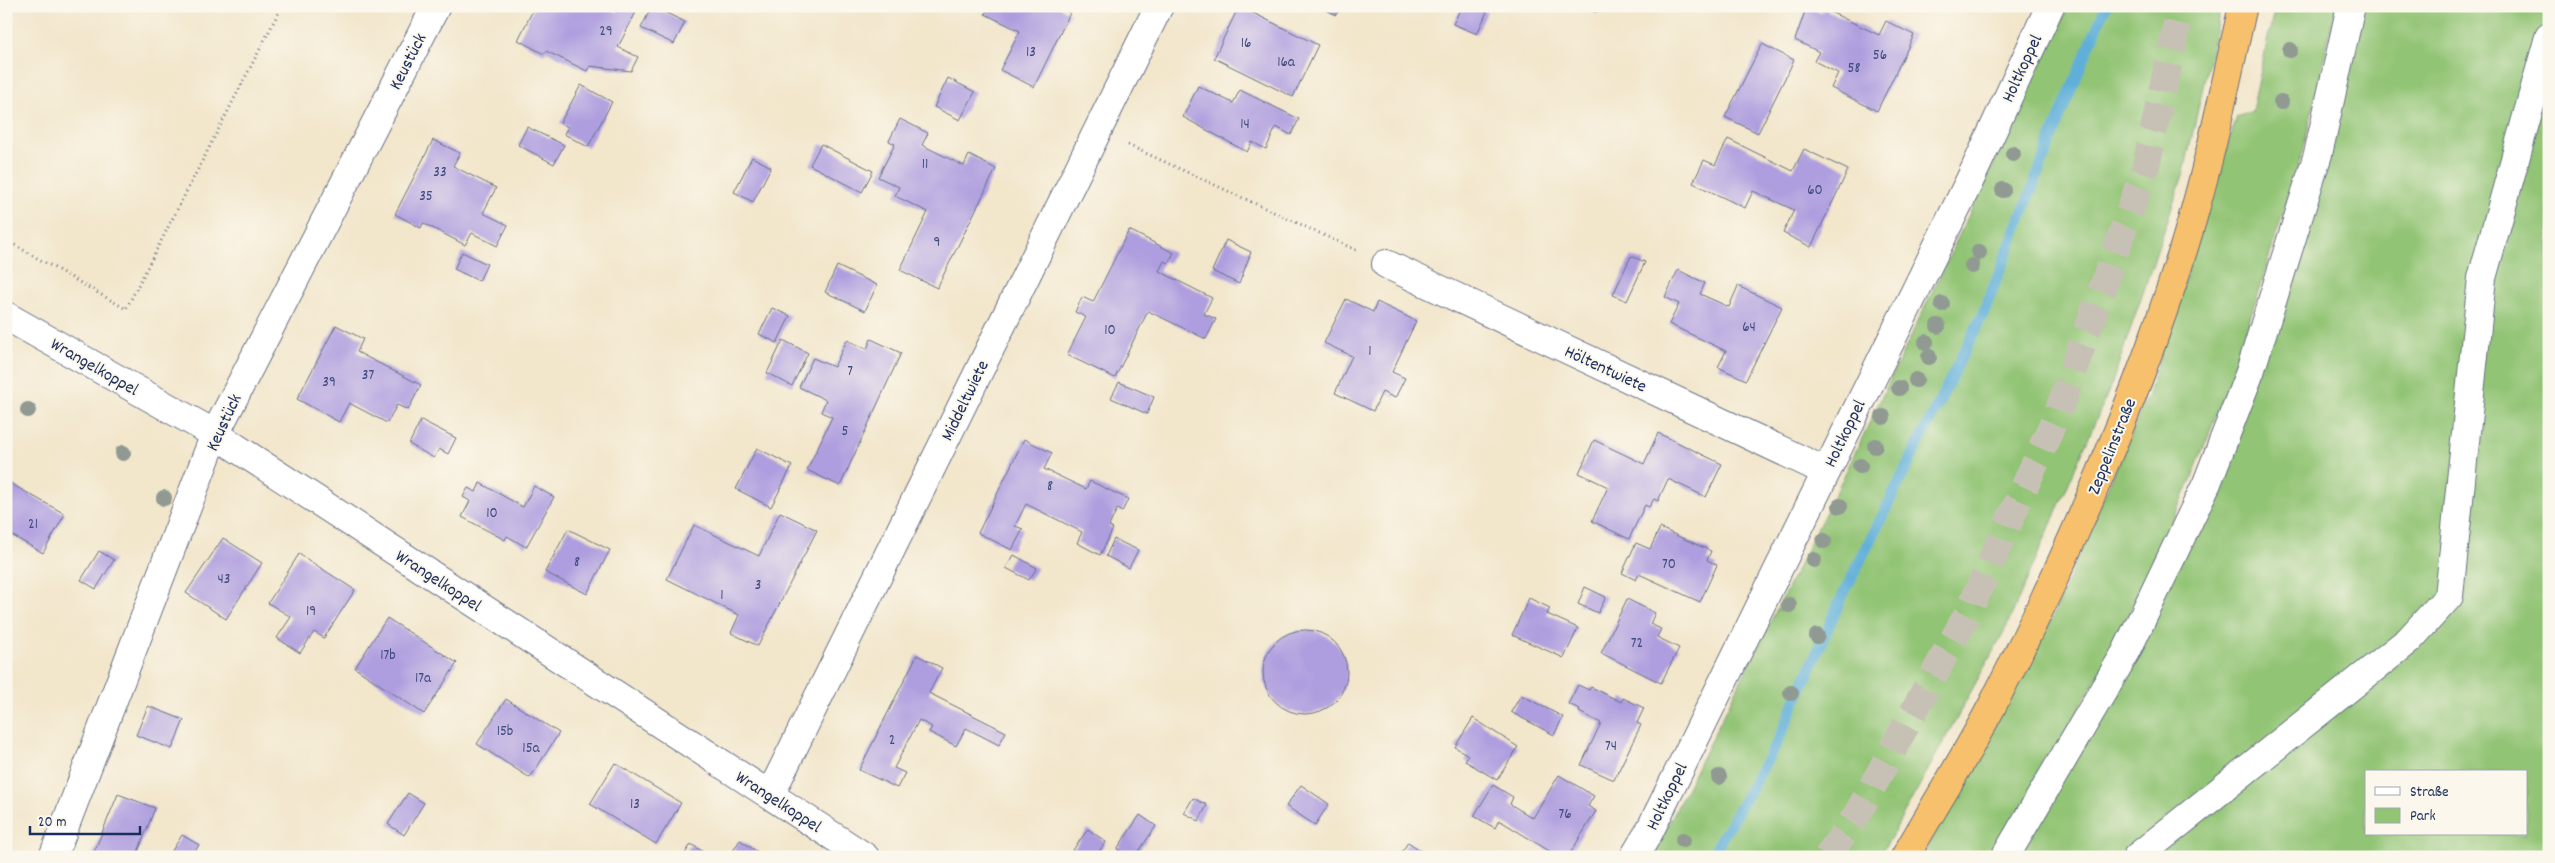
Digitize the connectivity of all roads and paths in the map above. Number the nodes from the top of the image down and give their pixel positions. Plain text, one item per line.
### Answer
1 (282, 6) edge
2 (436, 6) edge
3 (1159, 6) edge
4 (2050, 6) edge
5 (2244, 6) edge
6 (2350, 6) edge
7 (2549, 38) edge
8 (1098, 131) junction
9 (6, 240) edge
10 (1386, 264) joint
11 (6, 316) edge
12 (215, 434) junction
13 (1825, 471) junction
14 (770, 795) junction
15 (53, 857) edge
16 (864, 857) edge
17 (1634, 857) edge
18 (1905, 857) edge
19 (2005, 857) edge
20 (2137, 857) edge

1 - 9 path
2 - 12 street, Keustück
3 - 8 street, Middeltwiete
4 - 13 street, Holtkoppel
5 - 18 highway, Zeppelinstraße
6 - 19 street
7 - 20 street
8 - 10 path
8 - 14 street, Middeltwiete
10 - 13 street, Höltentwiete
11 - 12 street, Wrangelkoppel
12 - 14 street, Wrangelkoppel
12 - 15 street, Keustück
13 - 17 street, Holtkoppel
14 - 16 street, Wrangelkoppel

